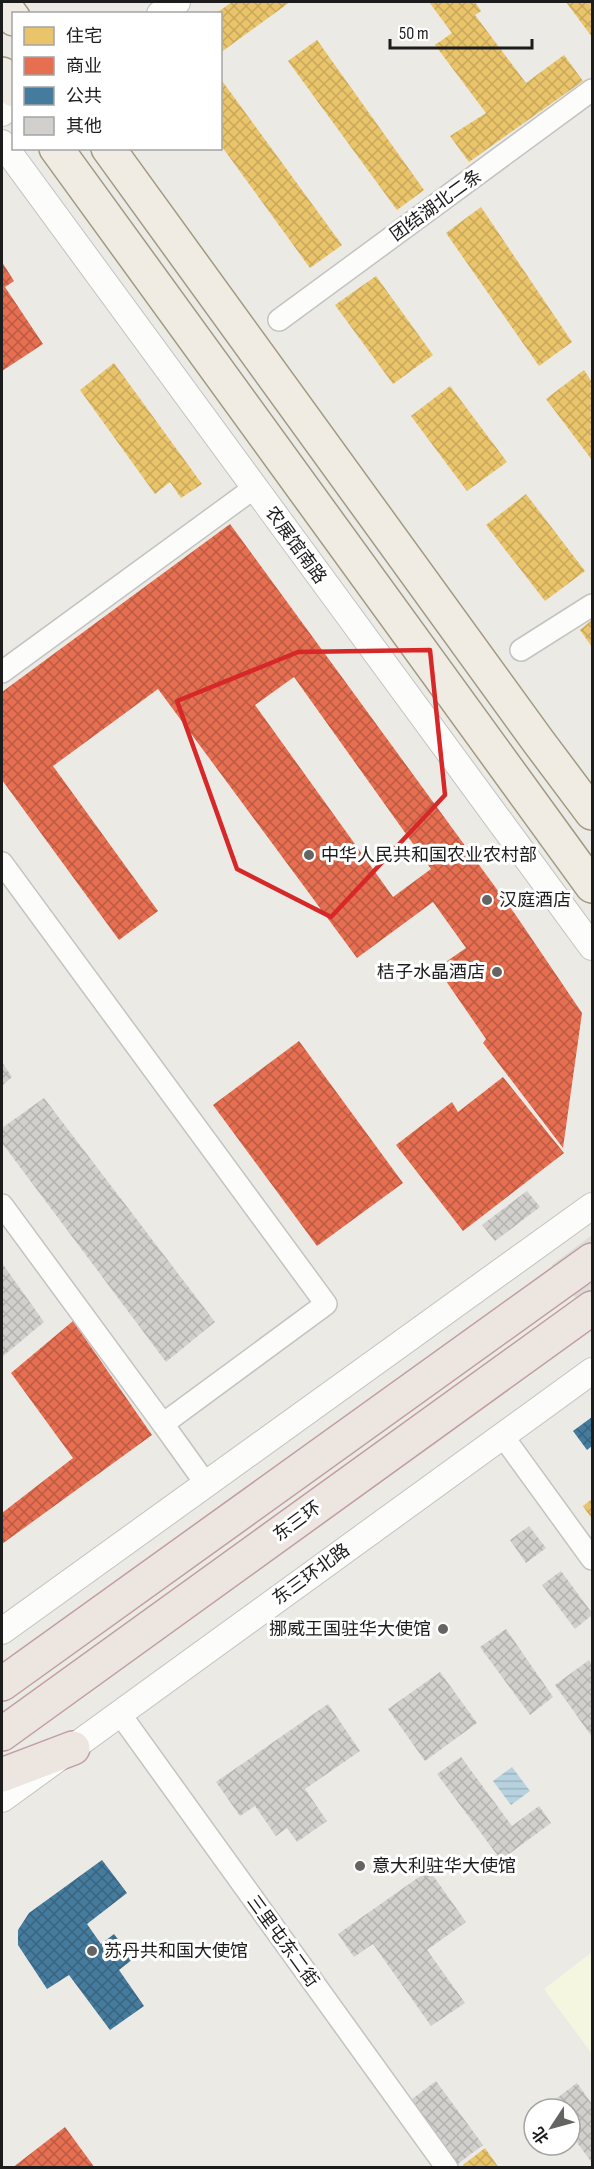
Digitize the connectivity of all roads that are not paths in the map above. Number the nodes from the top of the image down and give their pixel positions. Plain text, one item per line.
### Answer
1 (2, 2) edge
2 (177, 2) edge
3 (163, 12) edge
4 (12, 16) edge
5 (7, 76) edge
6 (592, 90) edge
7 (2, 113) edge
8 (2, 143) edge
9 (57, 150) edge
10 (109, 150) edge
11 (279, 320) dead end
12 (254, 488) junction
13 (592, 605) edge
14 (521, 650) dead end
15 (2, 672) edge
16 (592, 813) edge
17 (2, 863) edge
18 (592, 886) edge
19 (592, 947) edge
20 (2, 1205) edge
21 (591, 1211) edge
22 (592, 1260) edge
23 (589, 1310) edge
24 (592, 1371) edge
25 (163, 1424) junction
26 (502, 1436) junction
27 (206, 1484) junction
28 (592, 1559) edge
29 (2, 1631) edge
30 (2, 1684) edge
31 (120, 1714) junction
32 (2, 1734) edge
33 (73, 1748) junction
34 (2, 1775) edge
35 (2, 1799) edge
36 (447, 2168) edge

1 - 4 main road
2 - 3 street
5 - 7 street
6 - 11 street, 团结湖北二条
8 - 12 street, 农展馆南路
9 - 18 main road
10 - 16 main road
12 - 15 street
12 - 19 street, 农展馆南路
13 - 14 street
17 - 25 street
20 - 25 street
21 - 27 street
22 - 30 highway
23 - 32 highway, 东三环
24 - 26 street, 东三环北路
25 - 27 street
26 - 28 street
26 - 31 street, 东三环北路
27 - 29 street
31 - 33 street, 东三环北路
31 - 36 street, 三里屯东二街
33 - 34 highway
33 - 35 street, 东三环北路

